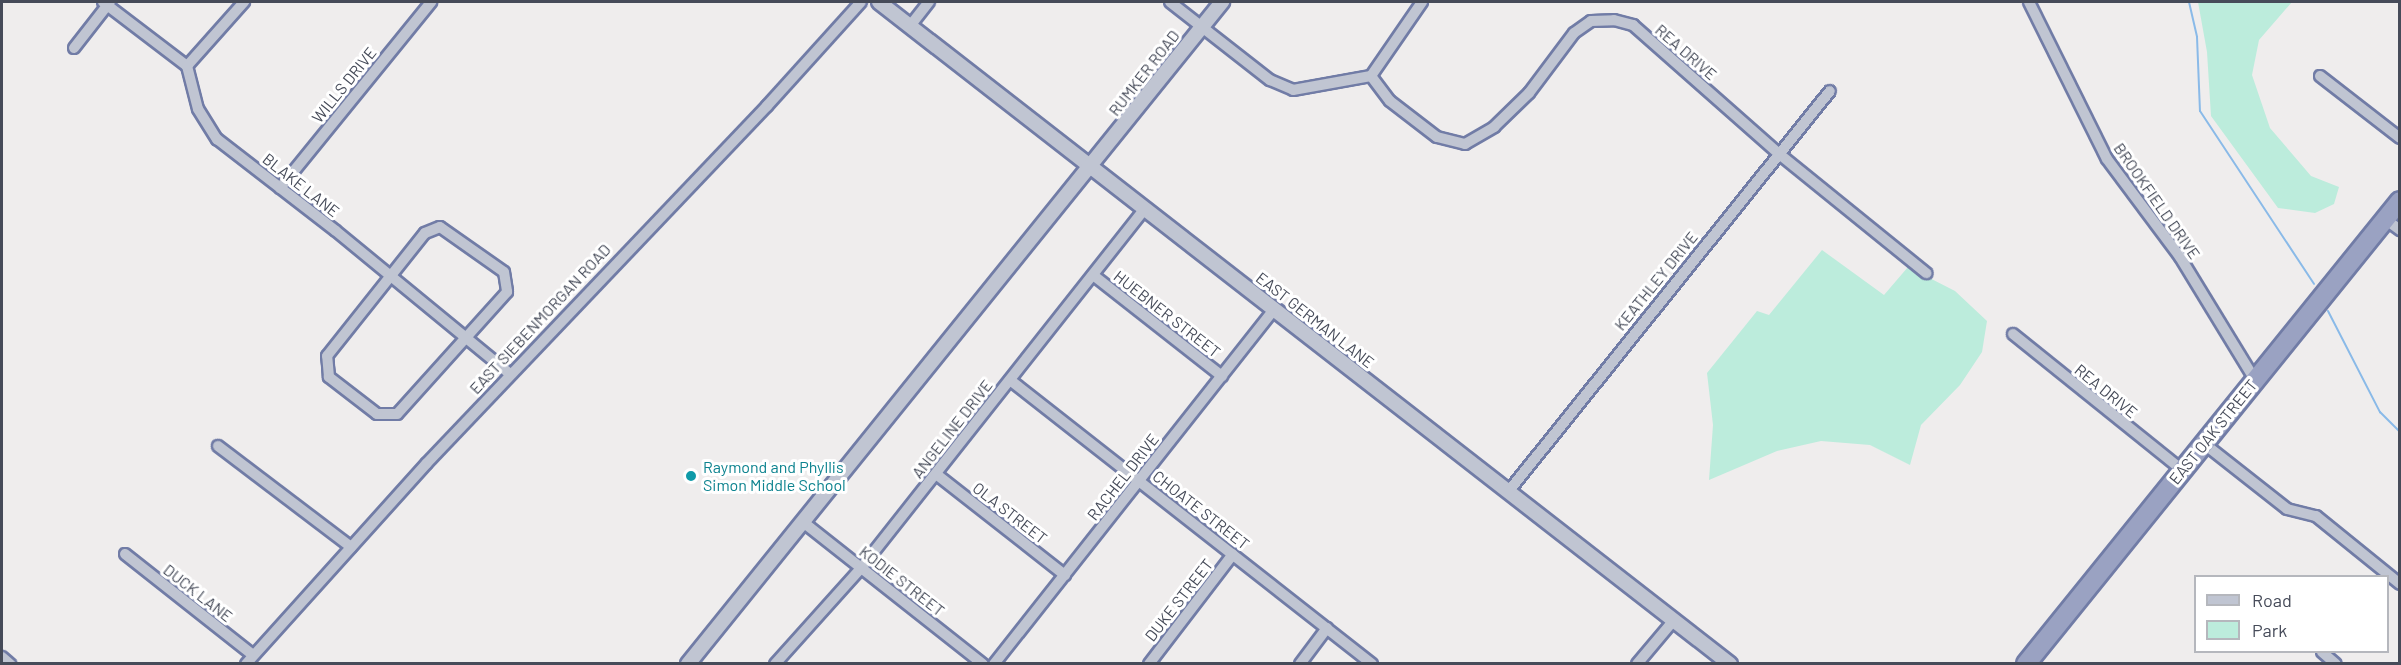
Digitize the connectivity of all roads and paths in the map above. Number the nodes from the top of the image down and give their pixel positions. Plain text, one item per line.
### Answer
1 (244, 2) edge
2 (431, 2) edge
3 (861, 2) edge
4 (879, 2) edge
5 (929, 2) edge
6 (1170, 2) edge
7 (1222, 2) edge
8 (1422, 2) edge
9 (2030, 2) edge
10 (107, 3) edge
11 (910, 26) junction
12 (1202, 27) junction
13 (74, 48) dead end
14 (187, 66) junction
15 (1371, 76) junction
16 (2320, 76) dead end
17 (1830, 90) dead end
18 (2400, 138) edge
19 (1778, 153) junction
20 (1092, 166) junction
21 (280, 188) junction
22 (2400, 201) edge
23 (1145, 208) junction
24 (2392, 224) edge
25 (1926, 273) dead end
26 (390, 275) junction
27 (1093, 275) junction
28 (1274, 309) junction
29 (2013, 334) dead end
30 (468, 339) junction
31 (510, 374) junction
32 (1222, 376) junction
33 (1010, 380) junction
34 (2255, 380) junction
35 (2202, 442) junction
36 (218, 446) dead end
37 (2182, 470) junction
38 (936, 474) junction
39 (1140, 481) junction
40 (1508, 492) junction
41 (803, 522) junction
42 (351, 547) junction
43 (125, 554) dead end
44 (1233, 555) junction
45 (861, 568) junction
46 (1065, 575) junction
47 (2389, 575) edge
48 (1674, 620) junction
49 (1327, 628) junction
50 (2324, 653) edge
51 (2, 657) edge
52 (250, 659) edge
53 (10, 663) edge
54 (688, 663) edge
55 (777, 663) edge
56 (983, 663) edge
57 (994, 663) edge
58 (1149, 663) edge
59 (1300, 663) edge
60 (1372, 663) edge
61 (1637, 663) edge
62 (1730, 663) edge
63 (2026, 663) edge
64 (2336, 663) edge

1 - 14 street
2 - 21 street, WILLS DRIVE
3 - 31 street, EAST SIEBENMORGAN ROAD
4 - 11 street, EAST GERMAN LANE
5 - 11 street
6 - 12 street
7 - 12 street, RUMKER ROAD
8 - 15 street
9 - 34 street, BROOKFIELD DRIVE
10 - 13 street
10 - 14 street
11 - 20 street, EAST GERMAN LANE
12 - 15 street
12 - 20 street, RUMKER ROAD
14 - 21 street, BLAKE LANE
15 - 19 street, REA DRIVE
16 - 18 street
17 - 19 street, KEATHLEY DRIVE
19 - 25 street, REA DRIVE
19 - 40 street, KEATHLEY DRIVE
20 - 23 street, EAST GERMAN LANE
20 - 41 street
21 - 26 street, BLAKE LANE
22 - 24 highway, EAST OAK STREET
23 - 27 street, ANGELINE DRIVE
23 - 28 street, EAST GERMAN LANE
24 - 34 highway, EAST OAK STREET
26 - 30 street, BLAKE LANE
26 - 30 street
26 - 30 street
27 - 32 street, HUEBNER STREET
27 - 33 street, ANGELINE DRIVE
28 - 32 street, RACHEL DRIVE
28 - 40 street, EAST GERMAN LANE
29 - 37 street, REA DRIVE
30 - 31 street, BLAKE LANE
31 - 42 street, EAST SIEBENMORGAN ROAD
32 - 39 street, RACHEL DRIVE
33 - 38 street, ANGELINE DRIVE
33 - 39 street, CHOATE STREET
34 - 35 highway, EAST OAK STREET
35 - 37 highway, EAST OAK STREET
35 - 47 street
36 - 42 street
37 - 63 highway, EAST OAK STREET
38 - 45 street, ANGELINE DRIVE
38 - 46 street, OLA STREET
39 - 44 street, CHOATE STREET
39 - 46 street, RACHEL DRIVE
40 - 48 street, EAST GERMAN LANE
41 - 45 street, KODIE STREET
41 - 54 street
42 - 52 street, EAST SIEBENMORGAN ROAD
43 - 52 street, DUCK LANE
44 - 49 street, CHOATE STREET
44 - 58 street, DUKE STREET
45 - 55 street, ANGELINE DRIVE
45 - 56 street, KODIE STREET
46 - 57 street, RACHEL DRIVE
48 - 61 street
48 - 62 street, EAST GERMAN LANE
49 - 59 street
49 - 60 street, CHOATE STREET
50 - 64 street
51 - 53 street

